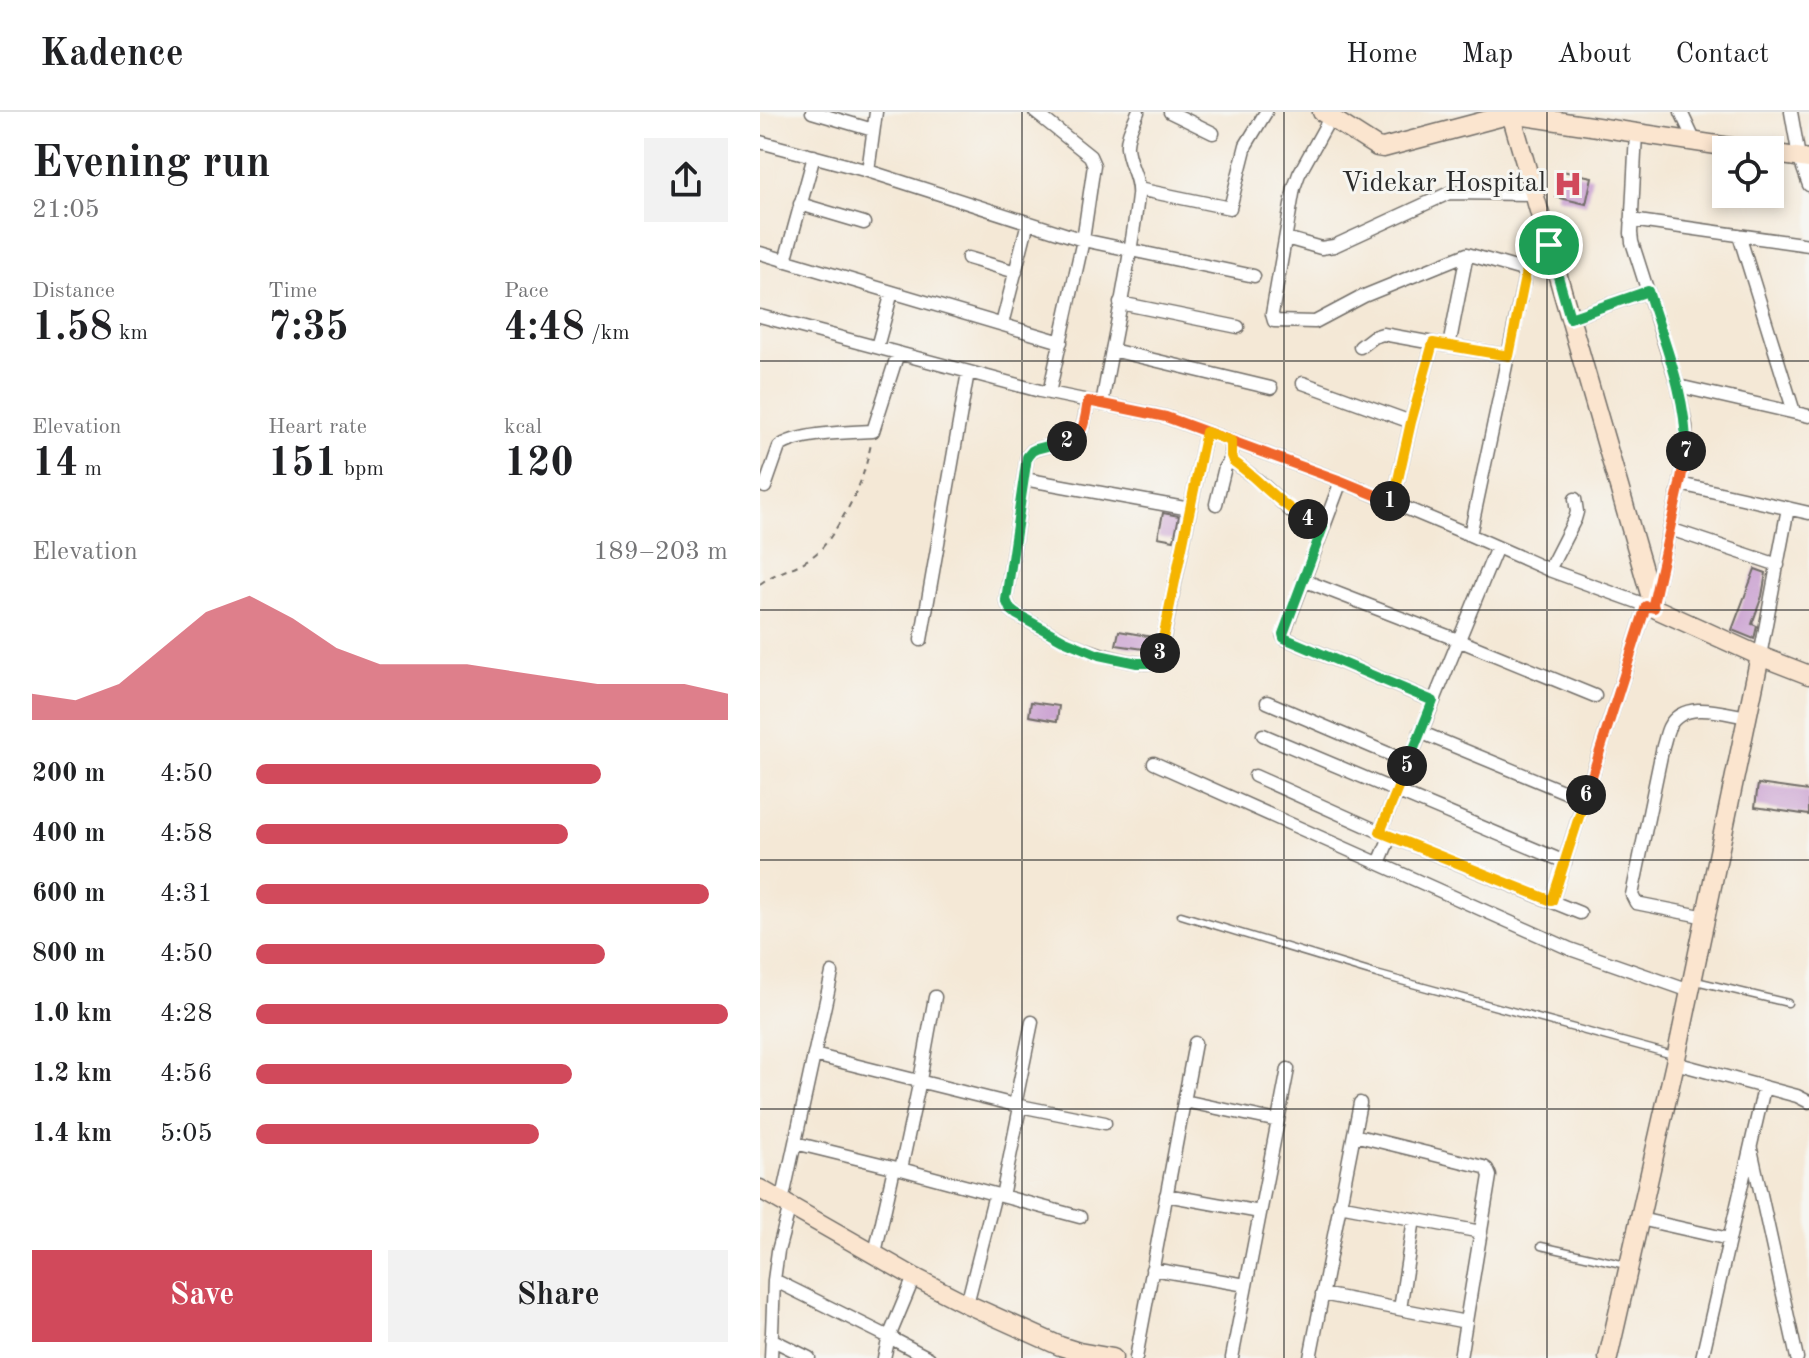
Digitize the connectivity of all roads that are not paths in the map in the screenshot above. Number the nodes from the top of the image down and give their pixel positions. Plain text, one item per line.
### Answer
1 (812, 112) edge
2 (876, 112) edge
3 (1035, 112) edge
4 (1138, 112) edge
5 (1170, 112) edge
6 (1266, 112) edge
7 (1681, 112) edge
8 (1791, 112) edge
9 (1509, 113) edge
10 (1326, 115) edge
11 (1574, 118) edge
12 (873, 130) junction
13 (1213, 133) dead end
14 (1636, 133) junction
15 (760, 142) edge
16 (1695, 142) junction
17 (1712, 144) edge
18 (1784, 155) edge
19 (814, 156) junction
20 (1804, 158) edge
21 (868, 171) junction
22 (1809, 185) edge
23 (1138, 189) junction
24 (1533, 194) junction
25 (800, 204) junction
26 (1631, 220) junction
27 (1028, 222) junction
28 (864, 223) dead end
29 (1739, 235) junction
30 (1286, 238) junction
31 (1083, 240) junction
32 (1549, 245) junction
33 (1809, 245) edge
34 (1130, 250) junction
35 (760, 253) edge
36 (1467, 254) junction
37 (968, 258) dead end
38 (785, 261) junction
39 (1526, 271) junction
40 (1016, 272) junction
41 (1254, 276) dead end
42 (1648, 291) junction
43 (892, 292) junction
44 (1120, 303) junction
45 (760, 316) edge
46 (1570, 318) junction
47 (1002, 324) junction
48 (1238, 327) dead end
49 (1061, 342) junction
50 (1433, 343) junction
51 (1449, 346) junction
52 (877, 347) junction
53 (1360, 347) dead end
54 (1112, 350) junction
55 (898, 353) junction
56 (1509, 356) junction
57 (968, 372) junction
58 (1303, 383) dead end
59 (1678, 386) junction
60 (1271, 388) dead end
61 (1049, 393) junction
62 (1088, 401) junction
63 (1102, 404) junction
64 (1794, 412) junction
65 (1809, 416) edge
66 (1411, 422) junction
67 (1206, 432) junction
68 (1231, 441) junction
69 (1232, 459) junction
70 (1024, 479) junction
71 (1341, 481) junction
72 (1680, 484) junction
73 (765, 487) dead end
74 (1575, 499) dead end
75 (1393, 502) junction
76 (1216, 504) dead end
77 (1788, 508) junction
78 (1190, 509) junction
79 (1809, 513) edge
80 (1323, 527) junction
81 (1670, 529) junction
82 (1470, 535) junction
83 (1497, 547) junction
84 (1778, 565) junction
85 (1549, 570) junction
86 (1303, 580) junction
87 (1651, 606) junction
88 (921, 640) dead end
89 (1458, 640) junction
90 (1760, 656) junction
91 (1809, 675) edge
92 (1595, 696) dead end
93 (1433, 701) junction
94 (1267, 702) dead end
95 (1747, 717) junction
96 (1420, 732) junction
97 (1263, 735) dead end
98 (1408, 762) junction
99 (1154, 763) dead end
100 (1255, 776) dead end
101 (1397, 792) junction
102 (1565, 792) dead end
103 (1385, 834) junction
104 (1565, 862) junction
105 (1379, 863) junction
106 (1552, 901) junction
107 (1580, 913) dead end
108 (1181, 915) dead end
109 (1706, 917) junction
110 (832, 973) dead end
111 (1691, 986) junction
112 (935, 997) dead end
113 (1788, 1003) dead end
114 (1032, 1022) dead end
115 (1195, 1043) dead end
116 (814, 1055) junction
117 (1676, 1060) junction
118 (1288, 1069) dead end
119 (920, 1080) junction
120 (1764, 1088) junction
121 (1184, 1101) junction
122 (1809, 1102) edge
123 (1360, 1103) dead end
124 (1018, 1106) junction
125 (1278, 1121) junction
126 (1105, 1123) dead end
127 (1354, 1135) junction
128 (795, 1143) junction
129 (1751, 1146) junction
130 (897, 1168) junction
131 (760, 1189) edge
132 (998, 1195) junction
133 (1166, 1195) junction
134 (786, 1204) junction
135 (1339, 1205) junction
136 (1260, 1212) junction
137 (1080, 1217) dead end
138 (1414, 1219) junction
139 (1640, 1219) junction
140 (1481, 1232) junction
141 (1729, 1239) junction
142 (1541, 1246) dead end
143 (875, 1253) junction
144 (1629, 1266) junction
145 (1152, 1269) junction
146 (914, 1277) junction
147 (774, 1280) junction
148 (1246, 1285) junction
149 (1322, 1294) junction
150 (967, 1304) junction
151 (1400, 1309) junction
152 (1466, 1322) junction
153 (889, 1337) junction
154 (771, 1339) junction
155 (1058, 1352) edge
156 (1093, 1356) edge
157 (771, 1358) edge
158 (809, 1358) edge
159 (884, 1358) edge
160 (929, 1358) edge
161 (1113, 1358) edge
162 (1136, 1358) edge
163 (1232, 1358) edge
164 (1310, 1358) edge
165 (1460, 1358) edge
166 (1608, 1358) edge
167 (1702, 1358) edge
168 (1797, 1358) edge

1 - 12 street
2 - 12 street
3 - 31 street
4 - 23 street
5 - 13 street
6 - 23 street
7 - 16 street
8 - 20 street
9 - 10 street
9 - 11 street
9 - 24 street
10 - 30 street
11 - 14 street
12 - 21 street
14 - 16 street
14 - 26 street
15 - 19 street
16 - 17 street
18 - 20 street
19 - 21 street
19 - 25 street
20 - 22 street
21 - 27 street
23 - 34 street
24 - 30 street
24 - 32 street
25 - 28 street
25 - 38 street
26 - 29 street
26 - 42 street
27 - 31 street
27 - 40 street
29 - 33 street
29 - 64 street
30 - 36 street
31 - 34 street
31 - 49 street
32 - 39 street
32 - 46 street
34 - 41 street
34 - 44 street
35 - 38 street
36 - 39 street
36 - 51 street
37 - 40 street
38 - 43 street
39 - 56 street
40 - 47 street
42 - 46 street
42 - 59 street
43 - 47 street
43 - 52 street
44 - 48 street
44 - 54 street
45 - 52 street
46 - 87 street
47 - 49 street
49 - 61 street
50 - 51 street
50 - 53 street
50 - 66 street
51 - 56 street
52 - 55 street
54 - 60 street
54 - 63 street
55 - 57 street
55 - 73 street
56 - 82 street
57 - 61 street
57 - 88 street
58 - 66 street
59 - 64 street
59 - 72 street
61 - 62 street
62 - 63 street
62 - 70 street
63 - 67 street
64 - 65 street
66 - 75 street
67 - 68 street
67 - 78 street
68 - 69 street
68 - 71 street
69 - 76 street
69 - 80 street
70 - 78 street
70 - 78 street
71 - 75 street
71 - 80 street
72 - 77 street
72 - 81 street
74 - 85 street
75 - 82 street
77 - 79 street
77 - 84 street
80 - 86 street
81 - 84 street
81 - 87 street
82 - 83 street
83 - 85 street
83 - 89 street
84 - 90 street
85 - 87 street
86 - 89 street
86 - 93 street
87 - 90 street
87 - 104 street
89 - 92 street
89 - 93 street
90 - 91 street
90 - 95 street
93 - 96 street
94 - 98 street
95 - 109 street
95 - 109 street
96 - 98 street
96 - 102 street
97 - 101 street
98 - 101 street
99 - 105 street
100 - 103 street
101 - 103 street
101 - 104 street
103 - 105 street
103 - 106 street
104 - 106 street
105 - 111 street
106 - 107 street
108 - 117 lane
109 - 111 street
110 - 116 street
111 - 113 lane
111 - 117 street
112 - 119 street
114 - 124 street
115 - 121 street
116 - 119 street
116 - 128 street
117 - 120 street
117 - 139 street
118 - 125 street
119 - 124 street
119 - 130 street
120 - 122 street
120 - 129 street
121 - 125 street
121 - 133 street
123 - 127 street
124 - 126 street
124 - 132 street
125 - 136 street
127 - 135 street
127 - 140 street
128 - 130 street
128 - 134 street
129 - 141 street
129 - 168 street
130 - 132 street
130 - 143 street
131 - 134 street
132 - 137 street
132 - 150 street
133 - 136 street
133 - 145 street
134 - 143 street
134 - 147 street
135 - 138 street
135 - 149 street
136 - 148 street
138 - 140 street
138 - 151 street
139 - 141 street
139 - 144 street
140 - 152 street
141 - 167 street
142 - 144 lane
143 - 146 street
144 - 166 street
145 - 148 street
145 - 162 street
146 - 150 street
146 - 153 street
147 - 153 street
147 - 154 street
148 - 163 street
149 - 151 street
149 - 164 street
150 - 155 street
151 - 152 street
152 - 165 street
153 - 159 street
153 - 160 street
154 - 157 street
154 - 158 street
155 - 156 street
156 - 161 street

